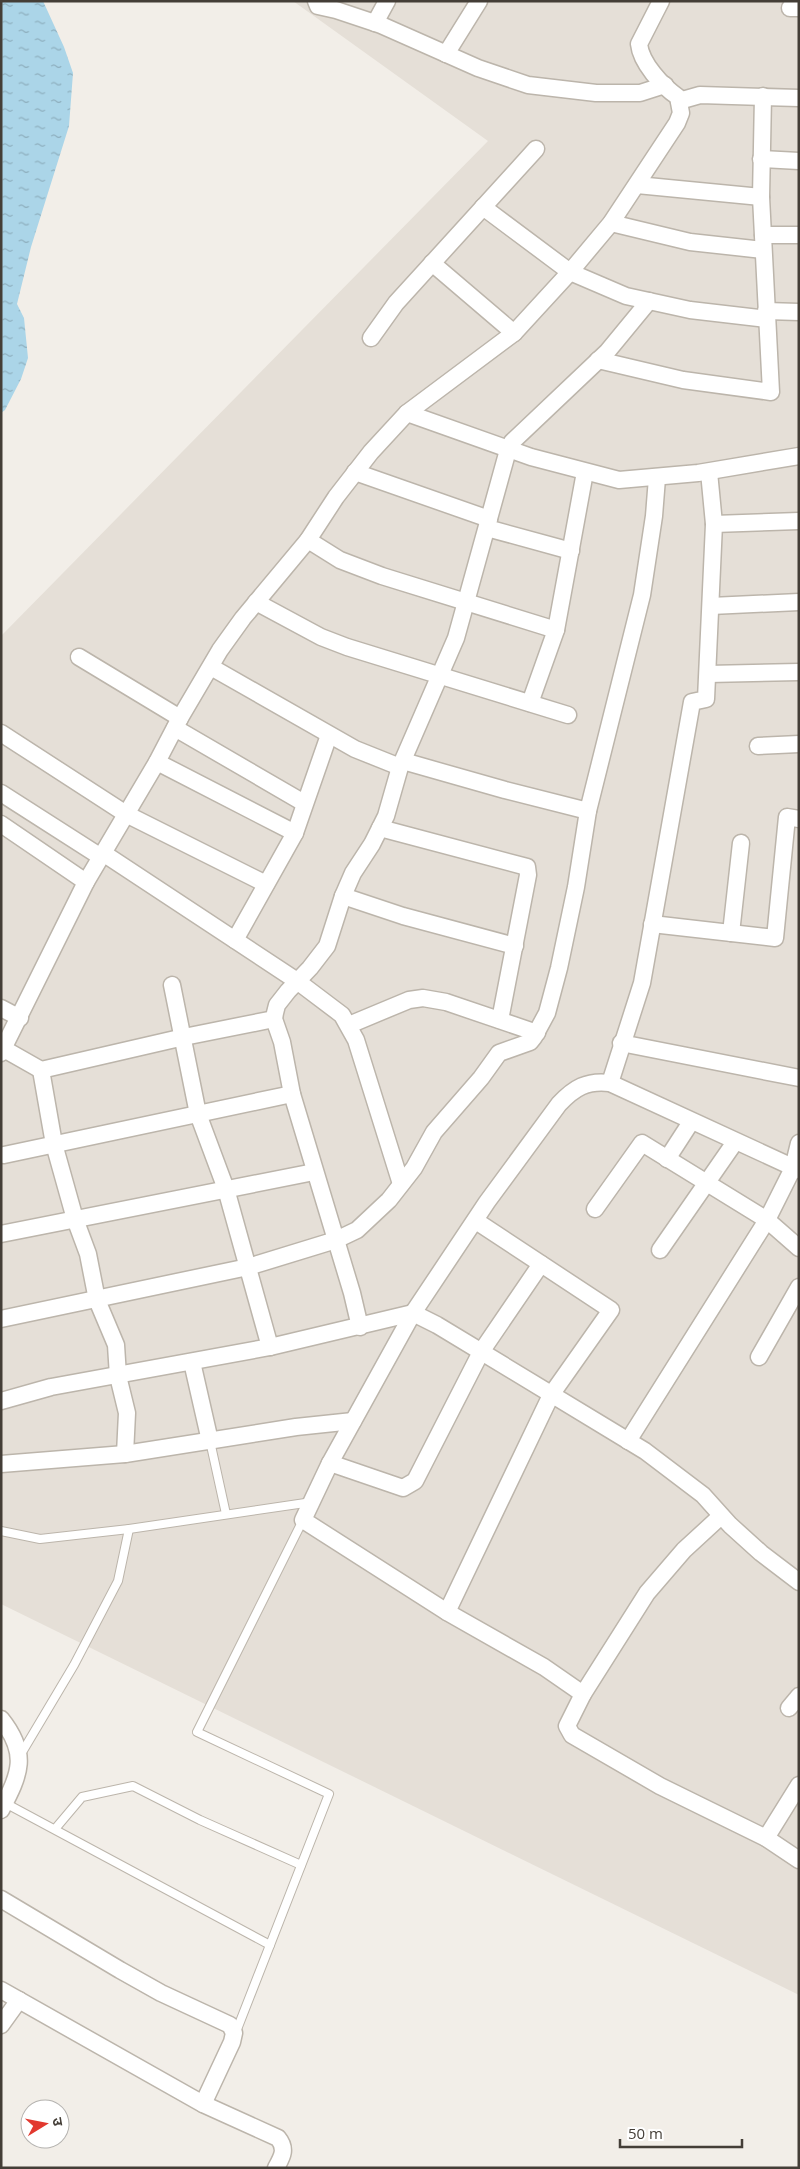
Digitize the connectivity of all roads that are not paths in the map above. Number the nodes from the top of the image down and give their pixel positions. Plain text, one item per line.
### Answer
1 (316, 1) edge
2 (387, 1) edge
3 (479, 1) edge
4 (661, 1) edge
5 (375, 23) junction
6 (446, 54) junction
7 (665, 85) junction
8 (763, 96) junction
9 (799, 98) edge
10 (679, 101) junction
11 (536, 149) dead end
12 (761, 159) junction
13 (799, 160) edge
14 (637, 185) junction
15 (761, 197) junction
16 (484, 207) junction
17 (611, 223) junction
18 (799, 235) edge
19 (763, 243) junction
20 (432, 263) junction
21 (570, 272) junction
22 (649, 301) junction
23 (799, 312) edge
24 (767, 315) junction
25 (514, 333) junction
26 (371, 338) dead end
27 (598, 360) junction
28 (407, 413) junction
29 (508, 450) junction
30 (799, 456) edge
31 (355, 472) junction
32 (585, 472) junction
33 (709, 472) junction
34 (657, 478) junction
35 (799, 521) edge
36 (488, 523) junction
37 (714, 524) junction
38 (308, 540) junction
39 (571, 551) junction
40 (256, 602) junction
41 (466, 602) junction
42 (799, 602) edge
43 (711, 606) junction
44 (556, 630) junction
45 (79, 657) dead end
46 (211, 667) junction
47 (799, 672) edge
48 (708, 674) junction
49 (440, 675) junction
50 (530, 703) junction
51 (568, 715) dead end
52 (178, 723) junction
53 (1, 733) edge
54 (329, 735) junction
55 (799, 744) edge
56 (758, 746) dead end
57 (157, 762) junction
58 (402, 764) junction
59 (1, 793) edge
60 (304, 803) junction
61 (588, 811) junction
62 (126, 814) junction
63 (799, 819) edge
64 (1, 824) edge
65 (380, 828) junction
66 (295, 833) junction
67 (741, 843) dead end
68 (102, 855) junction
69 (86, 882) junction
70 (266, 884) junction
71 (342, 896) junction
72 (652, 924) junction
73 (730, 933) junction
74 (234, 940) junction
75 (514, 946) junction
76 (297, 981) junction
77 (172, 985) dead end
78 (1, 1008) edge
79 (20, 1018) junction
80 (274, 1019) junction
81 (500, 1020) junction
82 (349, 1025) junction
83 (537, 1033) junction
84 (184, 1037) junction
85 (621, 1043) junction
86 (2, 1051) edge
87 (41, 1070) junction
88 (799, 1078) edge
89 (610, 1083) junction
90 (292, 1094) junction
91 (198, 1114) junction
92 (691, 1122) junction
93 (735, 1142) junction
94 (799, 1143) edge
95 (54, 1144) junction
96 (4, 1155) dead end
97 (667, 1159) junction
98 (796, 1169) edge
99 (314, 1172) junction
100 (401, 1184) junction
101 (706, 1184) junction
102 (226, 1189) junction
103 (595, 1209) dead end
104 (75, 1219) junction
105 (766, 1220) junction
106 (476, 1221) junction
107 (1, 1234) edge
108 (336, 1240) junction
109 (799, 1248) edge
110 (660, 1250) dead end
111 (541, 1264) junction
112 (248, 1268) junction
113 (799, 1287) edge
114 (97, 1300) junction
115 (413, 1313) junction
116 (1, 1319) edge
117 (360, 1327) junction
118 (270, 1347) junction
119 (481, 1352) junction
120 (759, 1357) dead end
121 (192, 1362) junction
122 (118, 1376) junction
123 (551, 1395) junction
124 (1, 1401) edge
125 (353, 1421) junction
126 (210, 1440) junction
127 (628, 1441) junction
128 (125, 1454) junction
129 (330, 1463) junction
130 (1, 1464) edge
131 (312, 1502) junction
132 (226, 1514) junction
133 (721, 1516) junction
134 (303, 1520) junction
135 (129, 1529) junction
136 (1, 1531) edge
137 (799, 1582) edge
138 (447, 1612) junction
139 (583, 1694) junction
140 (1, 1719) edge
141 (20, 1756) junction
142 (799, 1785) edge
143 (2, 1805) edge
144 (54, 1830) junction
145 (766, 1838) junction
146 (799, 1860) edge
147 (301, 1865) junction
148 (1, 1899) edge
149 (270, 1944) junction
150 (1, 1990) edge
151 (19, 2000) junction
152 (1, 2025) edge
153 (234, 2037) junction
154 (203, 2104) junction
155 (276, 2168) edge

1 - 5 street
2 - 5 street
3 - 6 street
4 - 7 street
5 - 6 street
6 - 7 street
7 - 10 street
8 - 9 street
8 - 10 street
8 - 12 street
10 - 14 street
11 - 16 street
12 - 13 street
12 - 15 street
14 - 15 street
14 - 17 street
15 - 19 street
16 - 20 street
16 - 21 street
17 - 19 street
17 - 21 street
18 - 19 street
19 - 24 street
20 - 25 street
20 - 26 street
21 - 22 street
21 - 25 street
22 - 24 street
22 - 27 street
23 - 24 street
24 - 27 street
25 - 28 street
27 - 29 street
28 - 29 street
28 - 31 street
29 - 32 street
29 - 36 street
30 - 33 street
31 - 36 street
31 - 38 street
32 - 34 street
32 - 39 street
33 - 34 street
33 - 37 street
34 - 61 street
35 - 37 street
36 - 39 street
36 - 41 street
37 - 43 street
38 - 40 street
38 - 41 street
39 - 44 street
40 - 46 street
40 - 49 street
41 - 44 street
41 - 49 street
42 - 43 street
43 - 48 street
44 - 50 street
45 - 52 street
46 - 52 street
46 - 54 street
47 - 48 street
48 - 72 street
49 - 50 street
49 - 58 street
50 - 51 street
52 - 57 street
52 - 60 street
53 - 62 street
54 - 58 street
54 - 60 street
55 - 56 street
57 - 62 street
57 - 66 street
58 - 61 street
58 - 65 street
59 - 68 street
60 - 66 street
61 - 83 street
62 - 68 street
62 - 70 street
63 - 73 street
64 - 69 street
65 - 71 street
65 - 75 street
66 - 70 street
67 - 73 street
68 - 69 street
68 - 74 street
69 - 79 street
70 - 74 street
71 - 75 street
71 - 76 street
72 - 73 street
72 - 85 street
74 - 76 street
75 - 81 street
76 - 80 street
76 - 82 street
77 - 84 street
78 - 79 street
79 - 86 street
80 - 84 street
80 - 90 street
81 - 82 street
81 - 83 street
82 - 100 street
83 - 100 street
84 - 87 street
84 - 91 street
85 - 88 street
85 - 89 street
86 - 87 street
87 - 95 street
89 - 92 street
89 - 106 street
90 - 91 street
90 - 99 street
91 - 95 street
91 - 102 street
92 - 93 street
92 - 97 street
93 - 98 street
93 - 101 street
94 - 98 street
95 - 96 street
95 - 104 street
97 - 101 street
97 - 103 street
98 - 105 street
99 - 102 street
99 - 108 street
100 - 108 street
101 - 105 street
101 - 110 street
102 - 104 street
102 - 112 street
104 - 107 street
104 - 114 street
105 - 109 street
105 - 127 street
106 - 111 street
106 - 115 street
108 - 112 street
108 - 117 street
111 - 119 street
111 - 123 street
112 - 114 street
112 - 118 street
113 - 120 street
114 - 116 street
114 - 122 street
115 - 117 street
115 - 119 street
115 - 125 street
117 - 118 street
118 - 121 street
119 - 123 street
119 - 129 street
121 - 122 street
121 - 126 street
122 - 124 street
122 - 128 street
123 - 127 street
123 - 138 street
125 - 126 street
125 - 129 street
126 - 128 street
126 - 132 lane
127 - 133 street
128 - 130 street
129 - 131 street
131 - 132 lane
131 - 134 street
132 - 135 lane
133 - 137 street
133 - 139 street
134 - 138 street
134 - 147 lane
135 - 136 lane
135 - 141 lane
138 - 139 street
139 - 145 street
140 - 141 street
141 - 143 street
142 - 145 street
143 - 144 lane
144 - 147 lane
144 - 149 lane
145 - 146 street
147 - 149 lane
148 - 153 street
149 - 153 lane
150 - 151 street
151 - 152 street
151 - 154 street
153 - 154 street
154 - 155 street

